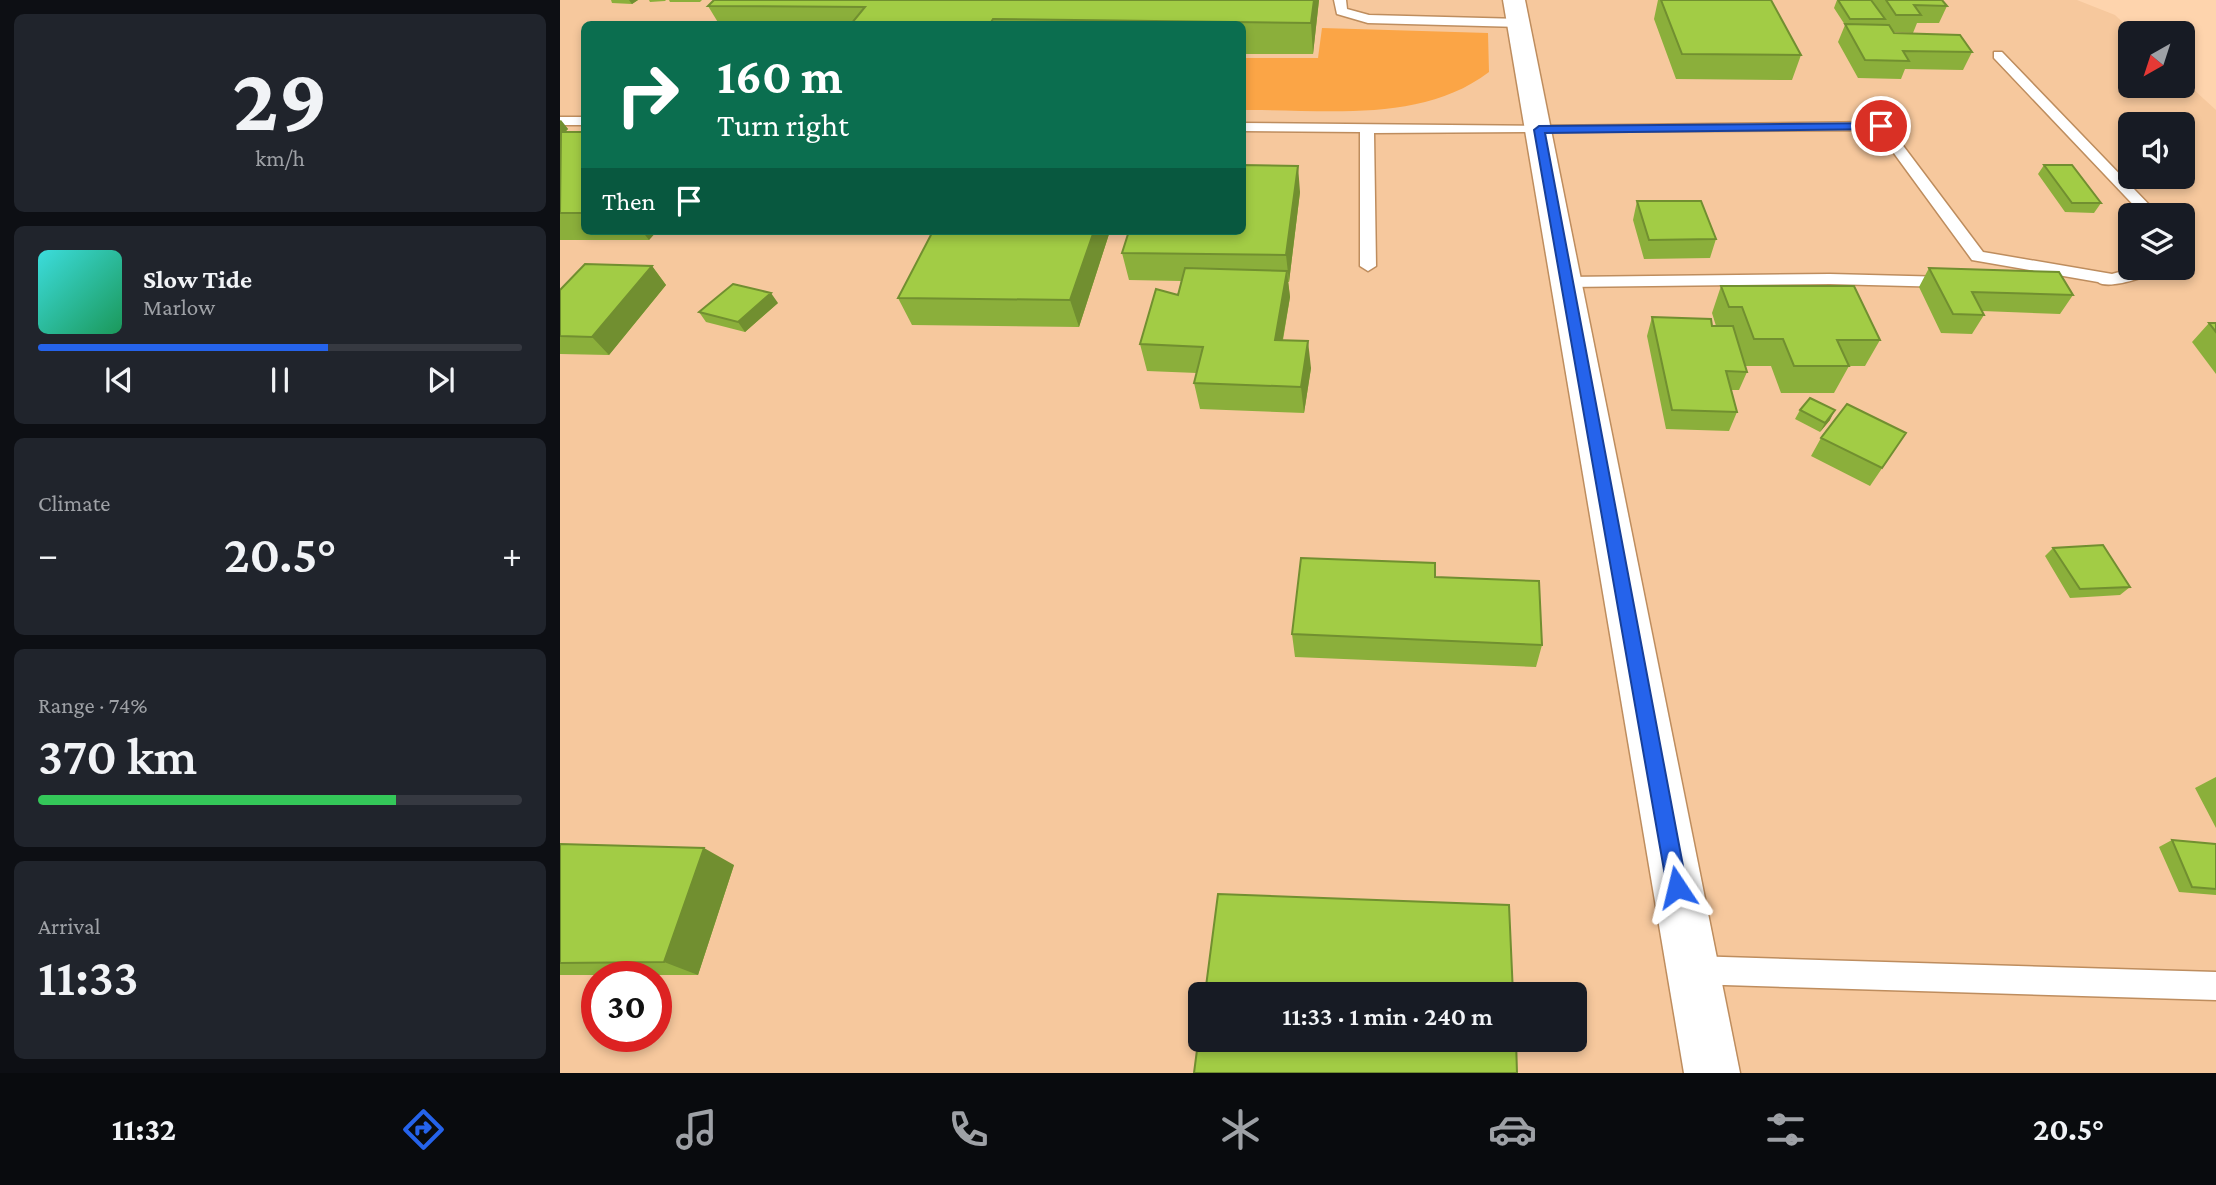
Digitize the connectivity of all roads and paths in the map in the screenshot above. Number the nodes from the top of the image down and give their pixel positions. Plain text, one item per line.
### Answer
1 (1340, 0) edge
2 (1517, 12) edge
3 (1998, 55) dead end
4 (560, 121) edge
5 (581, 121) edge
6 (1246, 127) edge
7 (1367, 128) junction
8 (1539, 130) junction
9 (2140, 203) edge
10 (1368, 266) dead end
11 (2118, 280) joint
12 (1567, 282) junction
13 (1964, 282) edge
14 (2031, 284) edge
15 (1692, 970) junction
16 (2216, 986) edge
17 (1712, 1073) edge

1 - 2 lane
2 - 8 street
3 - 9 lane
4 - 5 lane
6 - 7 lane
7 - 8 lane
7 - 10 lane
8 - 11 lane
8 - 12 street
11 - 14 lane
12 - 13 lane
12 - 15 street
15 - 16 lane
15 - 17 street

